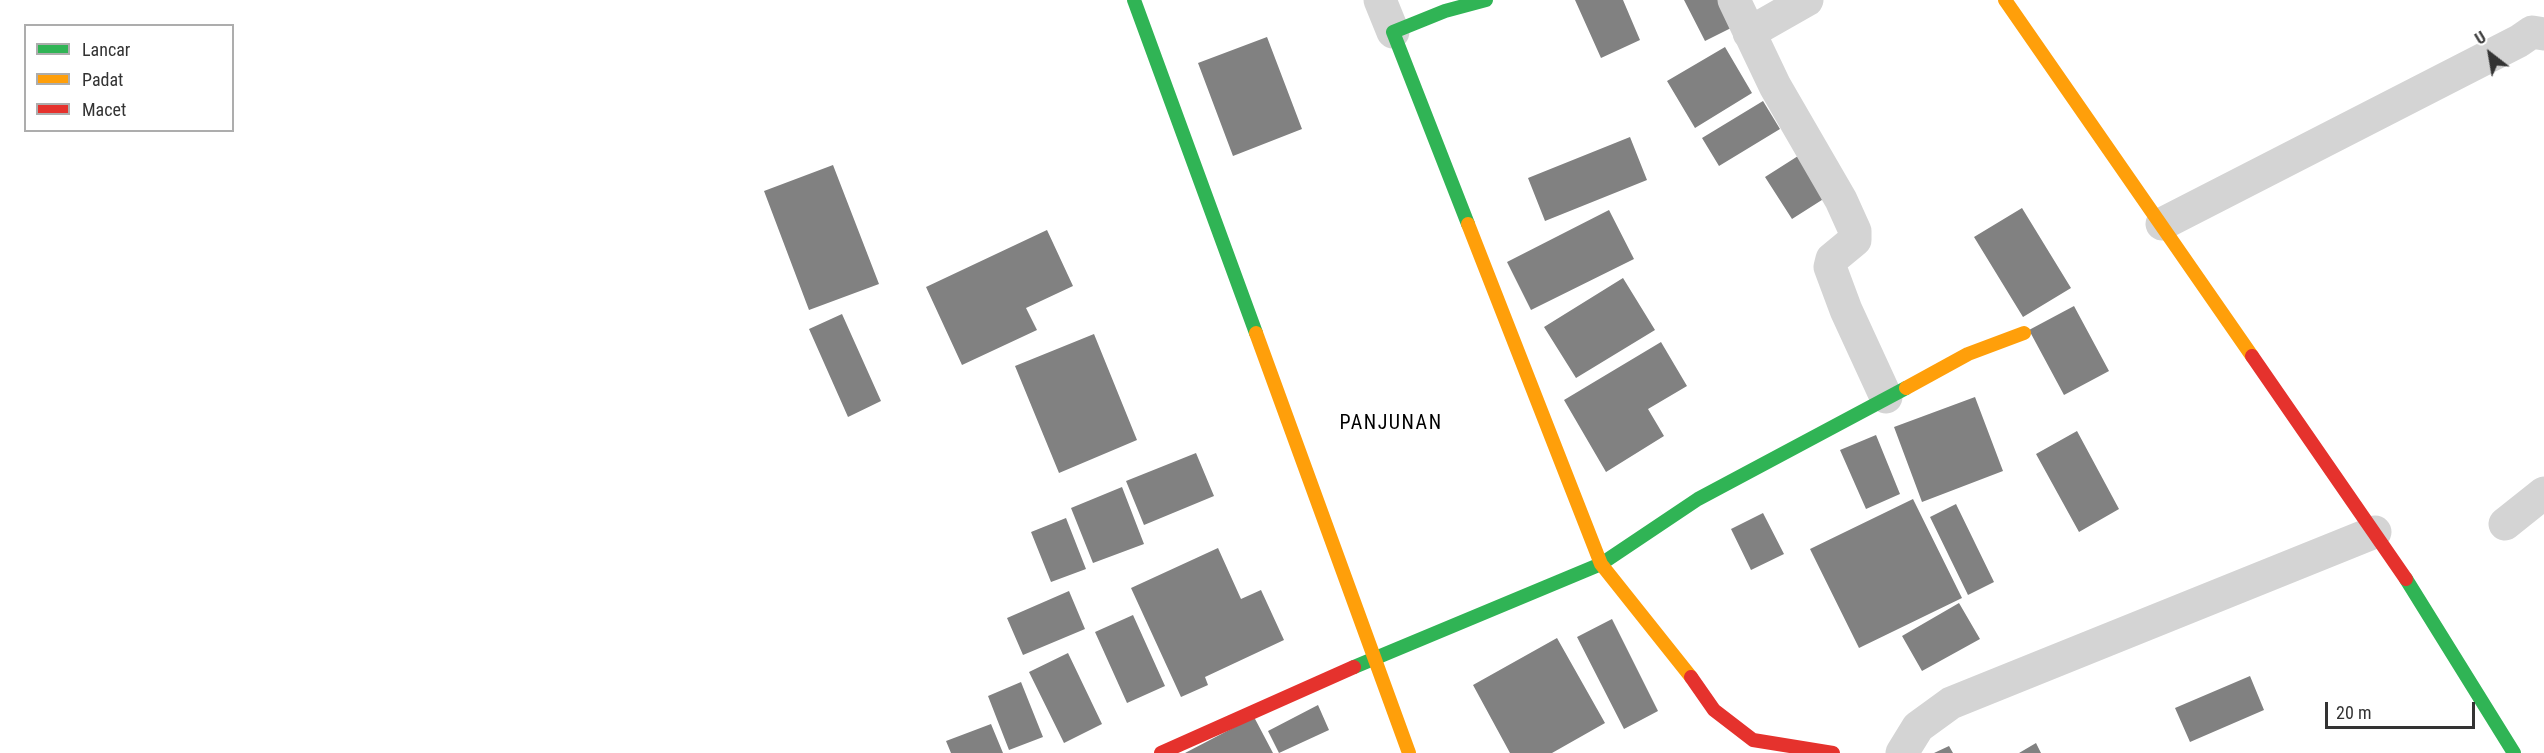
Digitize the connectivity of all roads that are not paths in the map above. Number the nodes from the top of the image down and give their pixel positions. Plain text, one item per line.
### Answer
1 (1134, 0) edge
2 (1380, 0) edge
3 (1486, 0) edge
4 (1734, 0) edge
5 (1807, 0) edge
6 (2005, 0) edge
7 (1393, 32) junction
8 (1749, 33) junction
9 (2544, 34) edge
10 (2162, 224) junction
11 (2024, 333) dead end
12 (1886, 397) junction
13 (2544, 493) edge
14 (2505, 524) dead end
15 (2375, 532) junction
16 (1601, 564) junction
17 (1375, 658) junction
18 (1161, 753) edge
19 (1409, 753) edge
20 (1833, 753) edge
21 (1902, 753) edge
22 (2514, 753) edge

1 - 17 street
2 - 7 street
3 - 7 street
4 - 8 street
5 - 8 street
6 - 10 street
7 - 16 street
8 - 12 street
9 - 10 street
10 - 15 street
11 - 12 street
12 - 16 street
13 - 14 street
15 - 21 street
15 - 22 street
16 - 17 street
16 - 20 street
17 - 18 street
17 - 19 street

